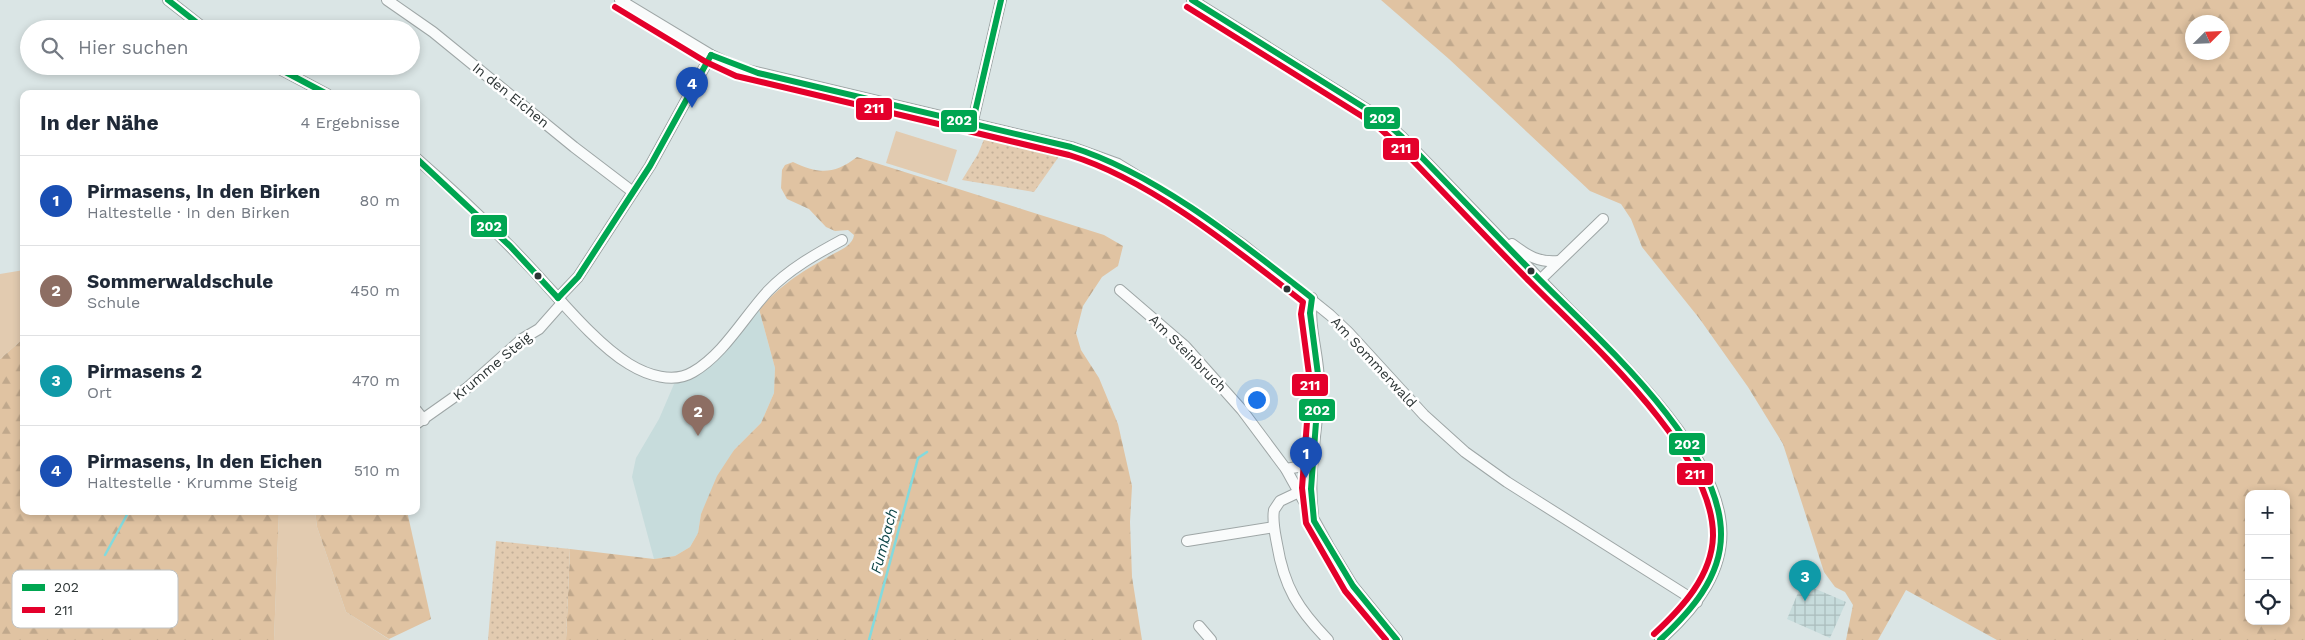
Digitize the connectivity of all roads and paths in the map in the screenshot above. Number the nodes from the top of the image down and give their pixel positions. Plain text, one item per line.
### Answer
1 (168, 0) edge
2 (387, 0) edge
3 (620, 0) edge
4 (1001, 0) edge
5 (1192, 0) edge
6 (194, 20) edge
7 (416, 20) edge
8 (420, 23) edge
9 (711, 55) junction
10 (291, 75) edge
11 (319, 90) edge
12 (972, 125) junction
13 (420, 162) edge
14 (633, 192) junction
15 (1603, 219) dead end
16 (1490, 228) junction
17 (842, 240) dead end
18 (1558, 262) junction
19 (1540, 280) junction
20 (1120, 290) dead end
21 (1312, 298) junction
22 (560, 300) junction
23 (420, 422) edge
24 (1312, 456) junction
25 (1286, 469) junction
26 (1299, 492) junction
27 (1314, 521) junction
28 (1274, 526) junction
29 (1187, 541) dead end
30 (1697, 602) junction
31 (1199, 626) dead end
32 (1211, 640) edge
33 (1328, 640) edge
34 (1398, 640) edge
35 (1660, 640) edge

1 - 6 street
2 - 7 street, In den Eichen
3 - 9 street, Am Sommerwald
4 - 12 street
5 - 16 street
8 - 14 street, In den Eichen
9 - 12 street, Am Sommerwald
9 - 14 street, Krumme Steig
10 - 11 street
12 - 21 street, Am Sommerwald
13 - 22 street
14 - 22 street, Krumme Steig
15 - 18 street
16 - 18 street
16 - 19 street
17 - 22 street
18 - 19 street
19 - 30 street
20 - 25 street, Am Steinbruch
21 - 24 street
21 - 30 street, Am Sommerwald
22 - 23 street, Krumme Steig
24 - 25 street
24 - 27 street
25 - 26 street, Am Steinbruch
26 - 27 street, Am Steinbruch
26 - 28 street
27 - 34 street, Am Steinbruch
28 - 29 street
28 - 33 street
30 - 35 street
31 - 32 street

